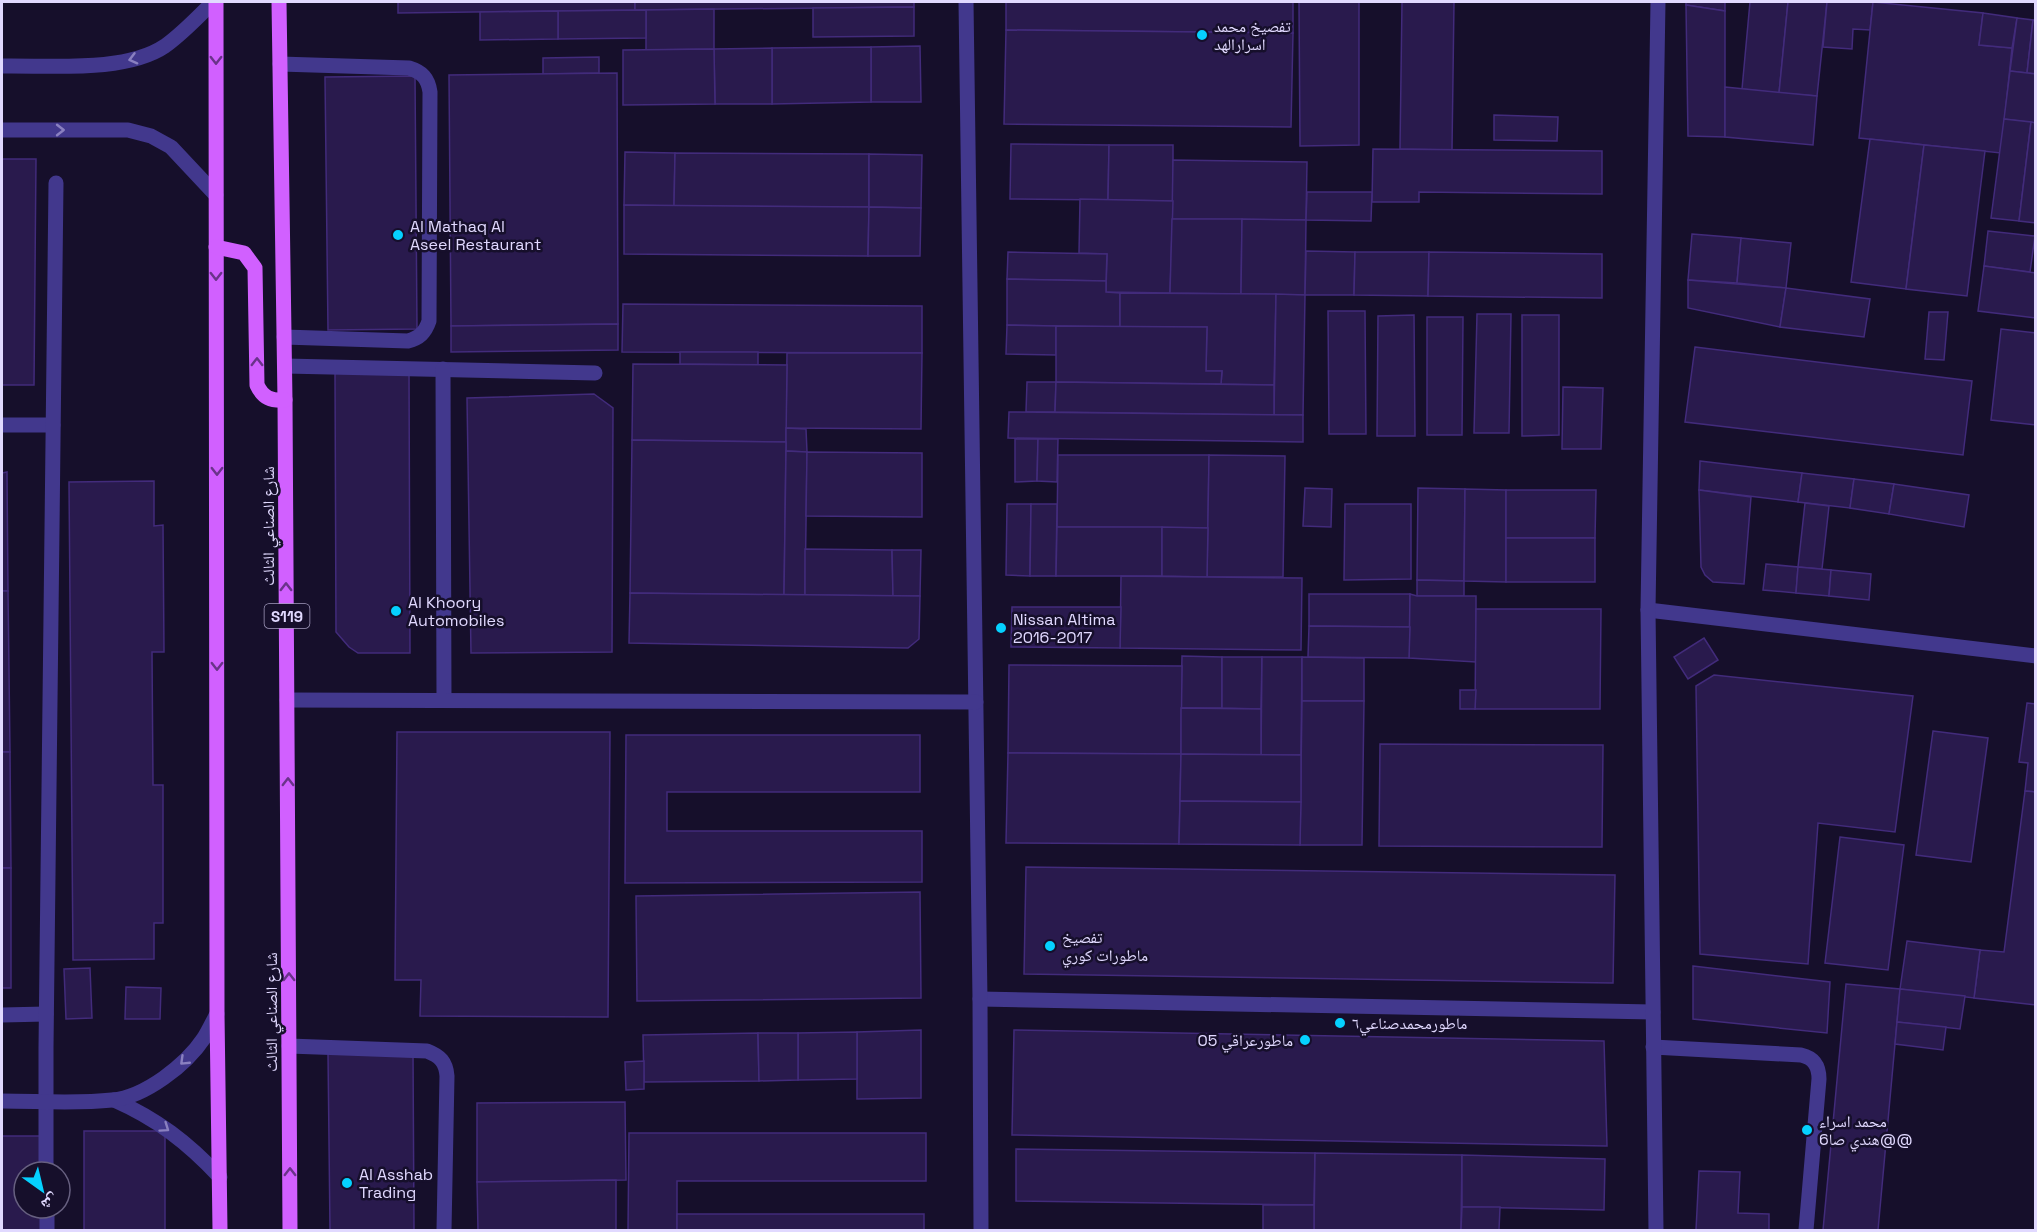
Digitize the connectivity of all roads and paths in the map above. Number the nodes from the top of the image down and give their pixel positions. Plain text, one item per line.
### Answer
1 (214, 2) edge
2 (279, 2) edge
3 (966, 2) edge
4 (1658, 2) edge
5 (280, 64) junction
6 (2, 66) edge
7 (2, 130) edge
8 (56, 183) dead end
9 (216, 195) junction
10 (216, 247) junction
11 (284, 338) junction
12 (285, 366) junction
13 (443, 369) junction
14 (595, 373) dead end
15 (285, 400) junction
16 (2, 425) edge
17 (53, 425) junction
18 (1648, 610) junction
19 (2036, 656) edge
20 (287, 700) junction
21 (444, 700) junction
22 (976, 702) junction
23 (980, 999) junction
24 (1653, 1012) junction
25 (2, 1014) edge
26 (46, 1014) junction
27 (217, 1014) junction
28 (289, 1046) junction
29 (1653, 1047) junction
30 (114, 1100) junction
31 (2, 1101) edge
32 (46, 1101) junction
33 (46, 1160) edge
34 (219, 1177) junction
35 (220, 1230) edge
36 (290, 1230) edge
37 (444, 1230) edge
38 (981, 1230) edge
39 (1656, 1230) edge
40 (1806, 1230) edge

1 -> 6 street
1 -> 9 main road
2 - 5 main road, شارع الصناعي الثالث / S119
3 - 22 street
4 - 18 street
5 - 11 main road, شارع الصناعي الثالث / S119
5 - 11 street
7 -> 9 street
8 - 17 street
9 - 10 main road
15 -> 10 main road
10 -> 27 main road
11 - 12 main road, شارع الصناعي الثالث / S119
12 - 13 street
12 - 15 main road, شارع الصناعي الثالث / S119
13 - 14 street
13 - 21 street
20 -> 15 main road, شارع الصناعي الثالث / S119
16 - 17 street
17 - 26 street
18 - 19 street
18 - 24 street
20 - 21 street
28 -> 20 main road, شارع الصناعي الثالث / S119
21 - 22 street
22 - 23 street
23 - 24 street
23 - 38 street
24 - 29 street
25 - 26 street
26 - 32 street
27 -> 30 street
27 - 34 main road
36 -> 28 main road, شارع الصناعي الثالث / S119
28 - 37 street
29 - 39 street
29 - 40 street
30 - 32 street
30 -> 34 street
31 - 32 street
32 - 33 street
34 - 35 main road

